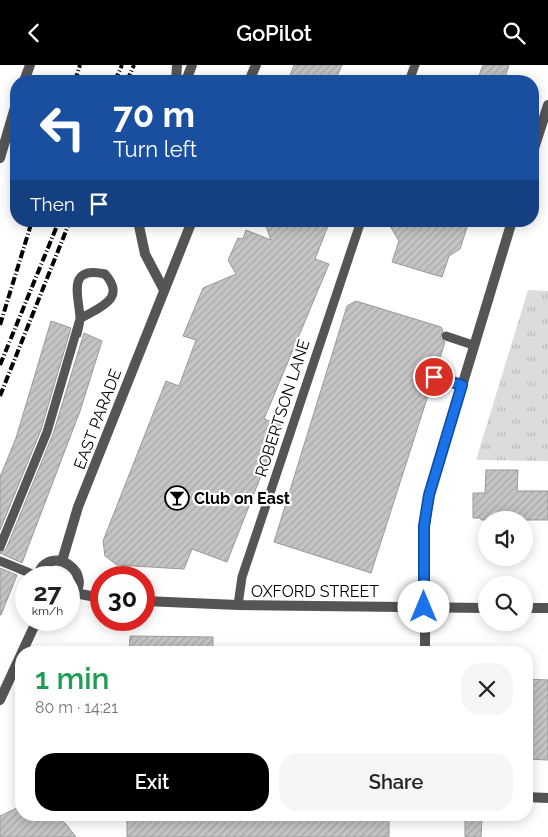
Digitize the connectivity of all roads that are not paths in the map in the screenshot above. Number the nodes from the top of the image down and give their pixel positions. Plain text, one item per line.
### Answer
1 (548, 105) edge
2 (10, 111) edge
3 (10, 124) edge
4 (0, 125) edge
5 (539, 133) edge
6 (0, 158) edge
7 (139, 227) edge
8 (190, 227) edge
9 (359, 227) edge
10 (510, 227) edge
11 (164, 290) junction
12 (80, 319) junction
13 (446, 336) dead end
14 (473, 345) junction
15 (434, 377) dead end
16 (462, 385) junction
17 (0, 547) edge
18 (0, 561) edge
19 (62, 561) junction
20 (45, 566) edge
21 (71, 566) edge
22 (15, 567) edge
23 (155, 601) edge
24 (238, 605) junction
25 (424, 607) junction
26 (478, 607) edge
27 (533, 608) edge
28 (548, 608) edge
29 (32, 631) edge
30 (25, 646) edge
31 (425, 646) edge
32 (15, 667) edge
33 (0, 699) edge
34 (533, 797) edge
35 (548, 798) edge

1 - 5 street
2 - 4 street
3 - 6 street
7 - 11 street
8 - 11 street, EAST PARADE
9 - 24 lane, ROBERTSON LANE
10 - 14 street
11 - 19 street, EAST PARADE
12 - 12 lane
12 - 17 lane
13 - 14 lane
14 - 16 street
15 - 16 lane
16 - 25 street
18 - 22 lane
19 - 20 street
19 - 21 street
23 - 24 street, OXFORD STREET
24 - 25 street, OXFORD STREET
25 - 26 street, OXFORD STREET
25 - 31 street
27 - 28 street
29 - 30 street
32 - 33 street
34 - 35 street

